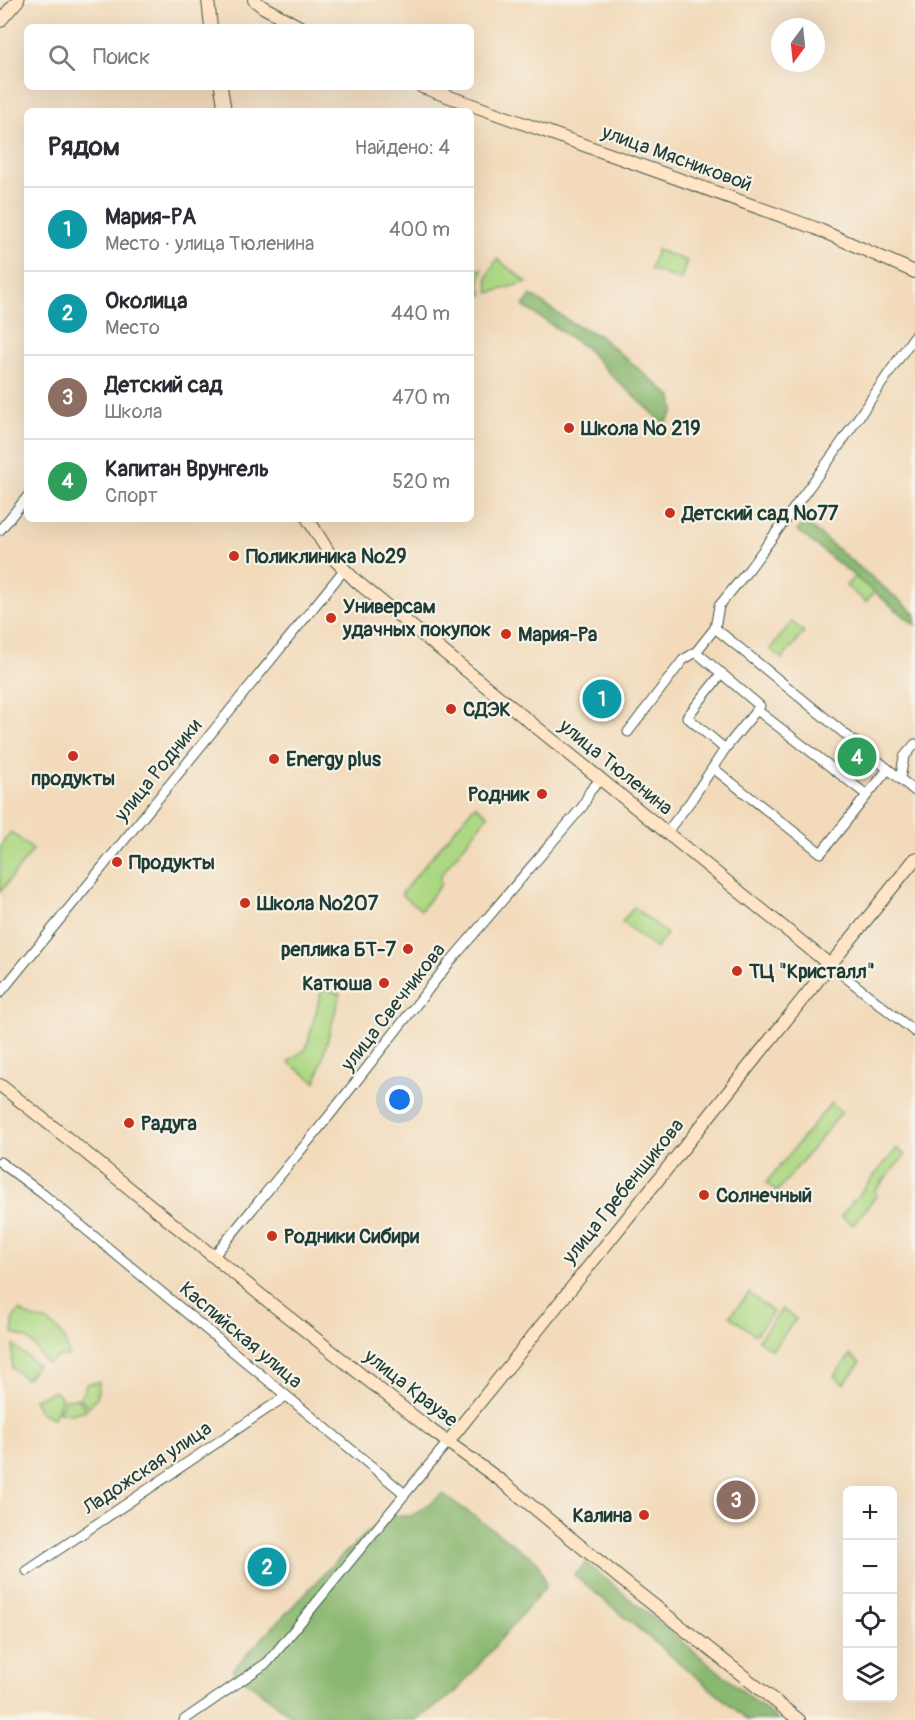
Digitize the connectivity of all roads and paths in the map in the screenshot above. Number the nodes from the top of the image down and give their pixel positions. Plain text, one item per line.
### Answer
1 (18, 0) edge
2 (254, 0) edge
3 (206, 3) edge
4 (0, 21) edge
5 (210, 24) edge
6 (294, 24) edge
7 (222, 90) edge
8 (430, 90) edge
9 (224, 108) edge
10 (915, 272) edge
11 (915, 334) edge
12 (24, 501) edge
13 (310, 522) edge
14 (0, 530) edge
15 (344, 570) junction
16 (715, 628) junction
17 (696, 652) junction
18 (722, 673) junction
19 (757, 710) junction
20 (628, 732) dead end
21 (915, 744) edge
22 (725, 749) junction
23 (713, 768) junction
24 (888, 769) junction
25 (901, 774) dead end
26 (600, 780) junction
27 (915, 790) edge
28 (867, 795) junction
29 (666, 833) junction
30 (915, 859) edge
31 (830, 965) junction
32 (0, 993) edge
33 (915, 1032) edge
34 (0, 1085) edge
35 (0, 1162) edge
36 (213, 1257) junction
37 (286, 1396) junction
38 (448, 1442) junction
39 (405, 1494) junction
40 (27, 1571) dead end
41 (184, 1720) edge
42 (799, 1720) edge

1 - 4 street
2 - 6 street
3 - 5 street
7 - 9 street
8 - 10 street, улица Мясниковой
11 - 16 street
12 - 14 street
13 - 15 street, улица Тюленина
15 - 26 street, улица Тюленина
15 - 32 street, улица Родники
16 - 17 street
16 - 24 street
17 - 18 street
17 - 20 street
18 - 19 street
18 - 22 street
19 - 22 street
19 - 28 street
21 - 25 street
22 - 23 street
23 - 28 street
23 - 29 street
24 - 27 street
24 - 28 street
26 - 29 street, улица Тюленина
26 - 36 street, улица Свечникова
29 - 31 street, улица Тюленина
30 - 31 street, улица Гребенщикова
31 - 33 street, улица Тюленина
31 - 38 street, улица Гребенщикова
34 - 36 street, улица Краузе
35 - 37 street, Каспийская улица
36 - 38 street, улица Краузе
37 - 39 street, Каспийская улица
37 - 40 street, Ладожская улица
38 - 39 street
38 - 42 street, улица Краузе
39 - 41 street

